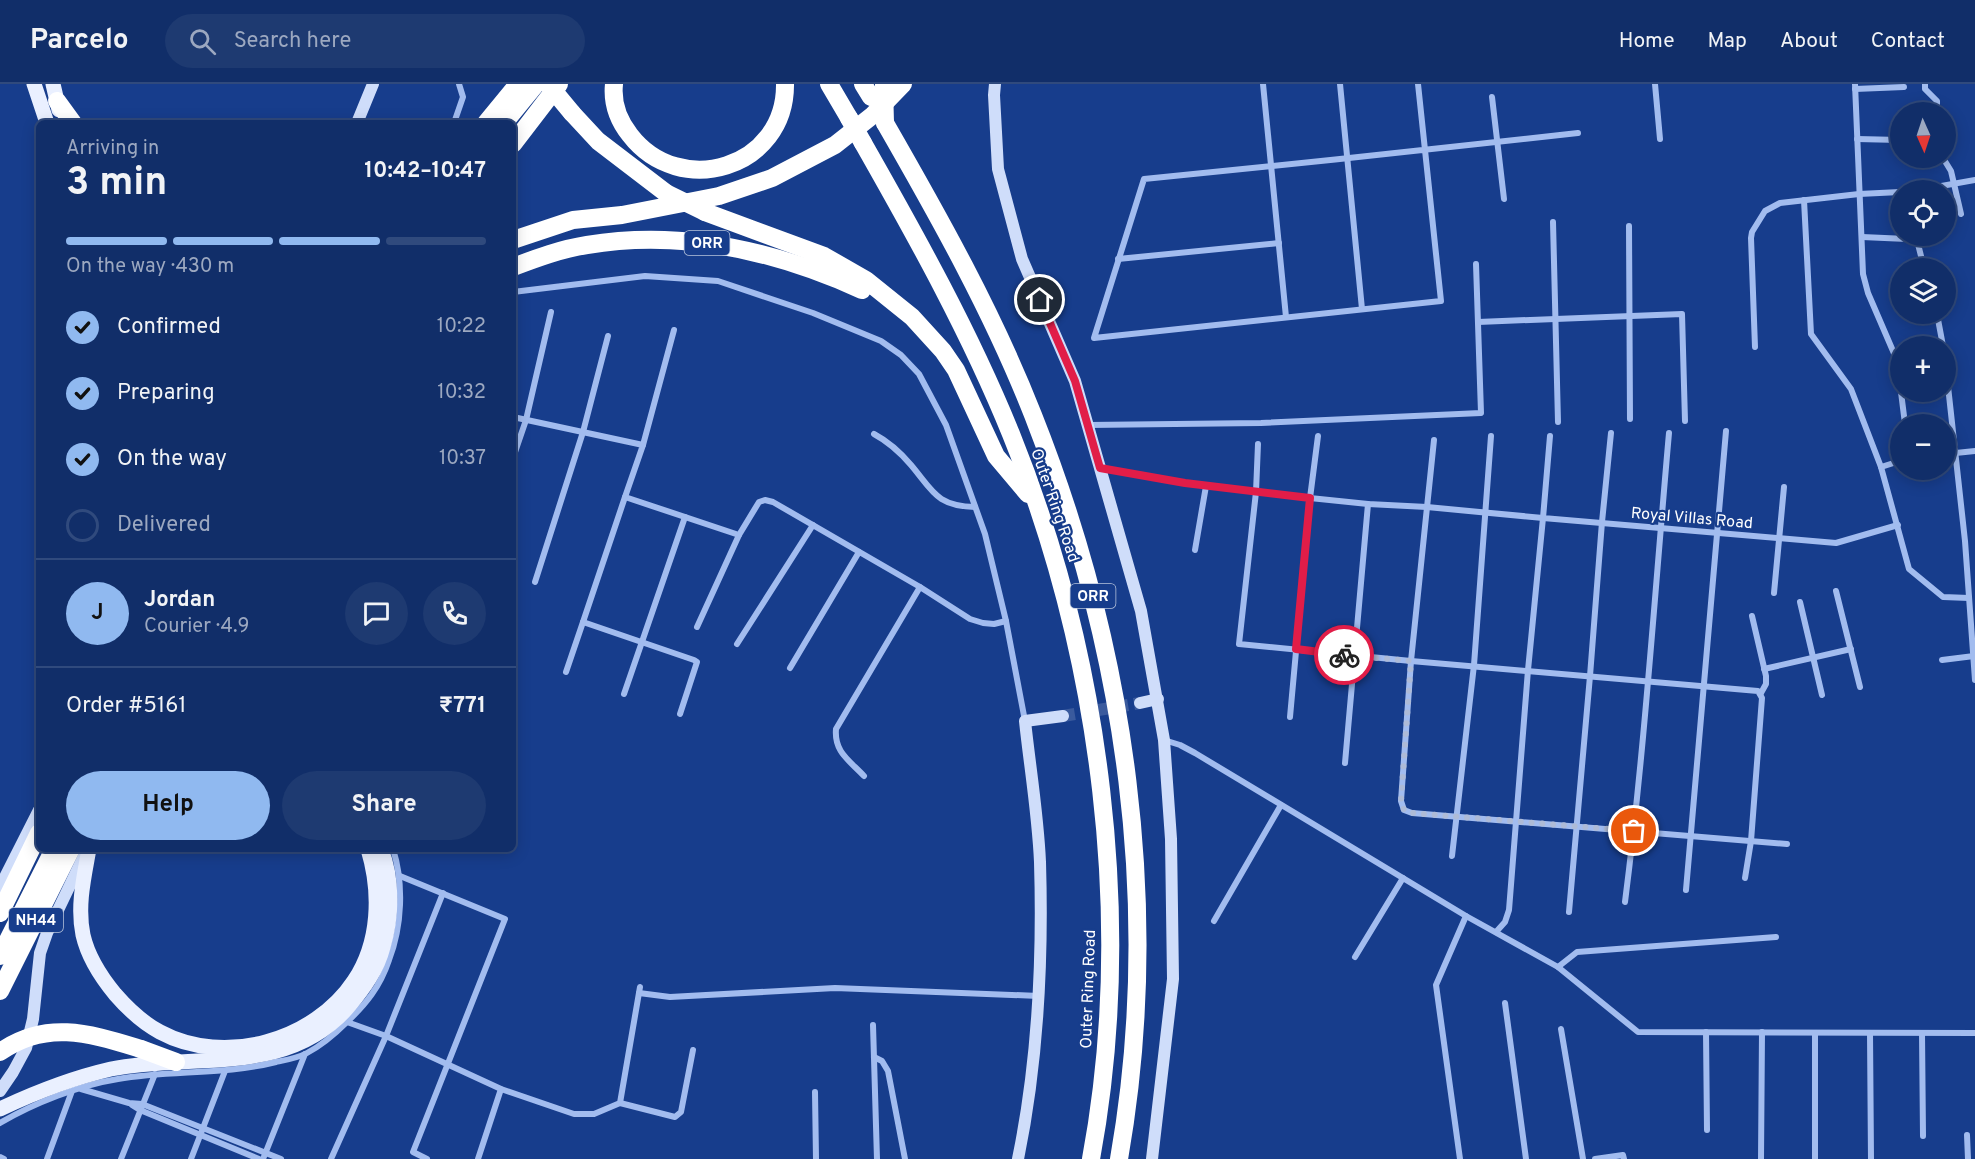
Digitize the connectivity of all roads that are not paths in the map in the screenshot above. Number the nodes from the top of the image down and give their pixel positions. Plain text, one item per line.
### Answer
1 (34, 84) edge
2 (373, 84) edge
3 (459, 84) edge
4 (536, 84) edge
5 (548, 84) edge
6 (559, 84) edge
7 (614, 84) edge
8 (785, 84) edge
9 (829, 84) edge
10 (884, 84) edge
11 (903, 84) edge
12 (995, 84) edge
13 (1263, 84) edge
14 (1340, 84) edge
15 (1418, 84) edge
16 (1655, 84) edge
17 (1925, 84) edge
18 (518, 85) edge
19 (1855, 87) edge
20 (1904, 87) dead end
21 (867, 91) edge
22 (55, 93) edge
23 (1492, 97) dead end
24 (1937, 102) edge
25 (46, 120) edge
26 (62, 120) edge
27 (71, 120) edge
28 (358, 120) edge
29 (455, 120) edge
30 (489, 120) edge
31 (506, 120) edge
32 (885, 123) junction
33 (1578, 133) dead end
34 (1660, 139) dead end
35 (1857, 139) junction
36 (516, 140) edge
37 (1890, 140) edge
38 (1497, 142) junction
39 (1425, 150) junction
40 (1347, 158) junction
41 (1271, 167) junction
42 (1975, 180) edge
43 (1956, 185) edge
44 (1890, 192) edge
45 (1956, 193) edge
46 (1859, 194) junction
47 (1504, 199) dead end
48 (1804, 200) junction
49 (1961, 214) dead end
50 (1553, 222) dead end
51 (1629, 226) dead end
52 (1862, 237) junction
53 (516, 239) edge
54 (1279, 243) junction
55 (1922, 258) edge
56 (1118, 259) junction
57 (1476, 264) dead end
58 (516, 266) edge
59 (847, 276) junction
60 (516, 292) edge
61 (1362, 309) junction
62 (551, 312) dead end
63 (1629, 316) junction
64 (1286, 318) junction
65 (1554, 319) junction
66 (1479, 322) junction
67 (674, 330) dead end
68 (608, 336) dead end
69 (1890, 344) edge
70 (1755, 346) dead end
71 (516, 418) edge
72 (1630, 418) dead end
73 (526, 420) junction
74 (1685, 421) dead end
75 (1558, 422) dead end
76 (1088, 425) junction
77 (1726, 431) dead end
78 (583, 432) junction
79 (1611, 433) dead end
80 (1669, 433) dead end
81 (874, 434) dead end
82 (1318, 436) dead end
83 (1491, 436) dead end
84 (1550, 436) dead end
85 (1434, 440) dead end
86 (1258, 444) dead end
87 (643, 445) junction
88 (516, 449) edge
89 (1975, 451) edge
90 (1956, 453) edge
91 (1890, 464) edge
92 (1881, 467) junction
93 (1100, 468) junction
94 (1956, 469) edge
95 (1206, 486) junction
96 (1784, 487) dead end
97 (1256, 492) junction
98 (625, 497) junction
99 (1310, 498) junction
100 (1036, 504) junction
101 (1368, 504) junction
102 (975, 507) junction
103 (1427, 507) junction
104 (1485, 513) junction
105 (685, 518) junction
106 (1543, 518) junction
107 (1602, 522) junction
108 (813, 525) junction
109 (1898, 525) junction
110 (1660, 528) junction
111 (1717, 533) junction
112 (739, 535) junction
113 (1779, 539) junction
114 (1195, 550) dead end
115 (859, 552) junction
116 (535, 582) dead end
117 (920, 587) junction
118 (1836, 591) dead end
119 (1774, 593) dead end
120 (1969, 598) junction
121 (1800, 602) dead end
122 (1752, 616) dead end
123 (1006, 621) junction
124 (583, 622) junction
125 (697, 627) dead end
126 (642, 643) junction
127 (737, 644) dead end
128 (1296, 649) junction
129 (1851, 649) junction
130 (1353, 656) junction
131 (1974, 656) edge
132 (1813, 657) junction
133 (1942, 660) dead end
134 (1411, 661) junction
135 (1473, 665) junction
136 (790, 668) dead end
137 (1764, 669) junction
138 (1528, 670) junction
139 (566, 672) dead end
140 (1590, 676) junction
141 (1975, 680) edge
142 (1648, 682) junction
143 (1704, 686) junction
144 (1860, 687) dead end
145 (1761, 693) junction
146 (624, 694) dead end
147 (1822, 695) dead end
148 (1158, 699) junction
149 (1140, 703) tunnel mouth
150 (680, 714) dead end
151 (1063, 716) tunnel mouth
152 (1290, 717) dead end
153 (1025, 721) junction
154 (1164, 740) junction
155 (1345, 763) dead end
156 (864, 776) dead end
157 (1281, 805) junction
158 (36, 816) edge
159 (1458, 816) junction
160 (1516, 823) junction
161 (1576, 827) junction
162 (1634, 831) junction
163 (1690, 838) junction
164 (36, 839) edge
165 (1750, 841) junction
166 (1787, 844) dead end
167 (52, 852) edge
168 (70, 852) edge
169 (87, 852) edge
170 (88, 852) edge
171 (369, 852) edge
172 (382, 852) edge
173 (394, 852) edge
174 (1452, 856) dead end
175 (400, 876) junction
176 (1402, 878) junction
177 (1745, 878) dead end
178 (0, 887) edge
179 (1686, 890) dead end
180 (443, 893) junction
181 (1625, 902) dead end
182 (1569, 912) dead end
183 (0, 913) edge
184 (1466, 916) junction
185 (1214, 921) dead end
186 (1496, 932) junction
187 (1776, 937) dead end
188 (0, 956) edge
189 (1355, 957) dead end
190 (1558, 967) junction
191 (0, 991) edge
192 (1039, 996) junction
193 (1505, 1003) dead end
194 (347, 1022) junction
195 (873, 1025) dead end
196 (1561, 1029) dead end
197 (1706, 1032) junction
198 (1762, 1032) junction
199 (1815, 1032) junction
200 (1870, 1033) junction
201 (1922, 1033) junction
202 (1975, 1033) edge
203 (386, 1036) junction
204 (693, 1050) dead end
205 (0, 1052) edge
206 (305, 1054) junction
207 (874, 1057) junction
208 (176, 1062) junction
209 (447, 1064) junction
210 (225, 1071) junction
211 (155, 1074) junction
212 (501, 1089) junction
213 (75, 1090) junction
214 (0, 1091) edge
215 (815, 1092) dead end
216 (620, 1104) junction
217 (141, 1107) junction
218 (0, 1109) edge
219 (0, 1123) edge
220 (203, 1127) junction
221 (1707, 1130) dead end
222 (200, 1135) junction
223 (1967, 1135) dead end
224 (1923, 1136) dead end
225 (263, 1157) edge
226 (47, 1159) edge
227 (121, 1159) edge
228 (191, 1159) edge
229 (281, 1159) edge
230 (331, 1159) edge
231 (427, 1159) edge
232 (478, 1159) edge
233 (816, 1159) edge
234 (877, 1159) edge
235 (904, 1159) edge
236 (1018, 1159) edge
237 (1091, 1159) edge
238 (1119, 1159) edge
239 (1152, 1159) edge
240 (1460, 1159) edge
241 (1526, 1159) edge
242 (1583, 1159) edge
243 (1594, 1159) edge
244 (1624, 1159) edge
245 (1761, 1159) edge
246 (1815, 1159) edge
247 (1871, 1159) edge
248 (1968, 1159) edge

1 - 25 main road
2 - 28 street
3 - 29 street
4 - 31 highway
5 - 59 highway, ORR, bridge
6 - 36 highway
7 - 8 highway
9 - 100 highway, Outer Ring Road / ORR, bridge
10 - 32 highway, ORR, bridge
11 - 53 highway
12 - 76 street
13 - 41 street
14 - 40 street
15 - 39 street
16 - 34 street
17 - 24 street
18 - 30 highway
19 - 20 street
19 - 35 street
21 - 32 highway, Outer Ring Road / ORR
22 - 26 main road
22 - 27 highway
23 - 38 street
32 - 238 highway, Outer Ring Road / ORR
33 - 38 street
35 - 37 street
35 - 46 street
38 - 39 street
38 - 47 street
39 - 40 street
39 - 61 street
40 - 41 street
40 - 61 street
41 - 54 street
41 - 56 street
42 - 43 street
44 - 46 street
45 - 49 street
46 - 48 street
46 - 52 street
48 - 70 street
48 - 92 street
50 - 65 street
51 - 63 street
52 - 55 street
52 - 69 street
54 - 56 street
54 - 64 street
56 - 64 street
57 - 66 street
58 - 59 highway, ORR
59 - 100 highway
60 - 102 street
61 - 64 street
62 - 73 street
63 - 65 street
63 - 72 street
63 - 74 street
65 - 66 street
65 - 75 street
66 - 76 street
67 - 87 street
68 - 78 street
71 - 73 street
73 - 78 street
73 - 88 street
76 - 93 street
77 - 111 street
78 - 87 street
78 - 116 street
79 - 107 street
80 - 110 street
81 - 102 street
82 - 99 street
83 - 104 street
84 - 106 street
85 - 103 street
86 - 97 street
87 - 98 street
89 - 90 street
91 - 92 street
92 - 109 street
93 - 95 street, Royal Villas Road
93 - 148 street
94 - 120 street
95 - 97 street, Royal Villas Road
95 - 114 street
96 - 113 street
97 - 99 street, Royal Villas Road
97 - 128 street
98 - 105 street
98 - 124 street
99 - 101 street, Royal Villas Road
99 - 128 street
100 - 237 highway, Outer Ring Road / ORR
101 - 103 street, Royal Villas Road
101 - 130 street
102 - 123 street
103 - 104 street, Royal Villas Road
103 - 134 street
104 - 106 street, Royal Villas Road
104 - 135 street
105 - 112 street
105 - 126 street
106 - 107 street, Royal Villas Road
106 - 138 street
107 - 110 street, Royal Villas Road
107 - 140 street
108 - 112 street
108 - 115 street
108 - 127 street
109 - 113 street, Royal Villas Road
109 - 120 street
110 - 111 street, Royal Villas Road
110 - 142 street
111 - 113 street, Royal Villas Road
111 - 143 street
112 - 125 street
113 - 119 street
115 - 117 street
115 - 136 street
117 - 123 street
117 - 156 street
118 - 129 street
120 - 131 street
121 - 132 street
122 - 137 street
123 - 153 street
124 - 126 street
124 - 139 street
126 - 146 street
126 - 150 street
128 - 130 street
128 - 152 street
129 - 132 street
129 - 144 street
130 - 134 street
130 - 155 street
131 - 133 street
131 - 141 street
132 - 137 street
132 - 147 street
134 - 135 street
134 - 159 street
135 - 138 street
135 - 159 street
137 - 145 street
138 - 140 street
138 - 160 street
140 - 142 street
140 - 161 street
142 - 143 street
142 - 162 street
143 - 145 street
143 - 163 street
145 - 165 street
148 - 149 street
148 - 154 street
151 - 153 street
153 - 192 street
154 - 157 street
154 - 239 street
157 - 176 street
157 - 185 street
158 - 178 street
159 - 160 street
159 - 174 street
160 - 161 street
160 - 186 street
161 - 162 street
161 - 182 street
162 - 163 street
162 - 181 street
163 - 165 street
163 - 179 street
164 - 183 highway
165 - 166 street
165 - 177 street
167 - 188 highway, NH44
168 - 191 highway, NH44
169 - 214 street
170 - 171 main road
172 - 208 main road
173 - 175 street
175 - 180 street
175 - 194 street
176 - 184 street
176 - 189 street
180 - 203 street
180 - 209 street
184 - 186 street
184 - 240 street
186 - 190 street
187 - 190 street
190 - 197 street
192 - 216 street
192 - 236 street
193 - 241 street
194 - 203 street
194 - 206 street
195 - 207 street
196 - 242 street
197 - 198 street
197 - 221 street
198 - 199 street
198 - 245 street
199 - 200 street
199 - 246 street
200 - 201 street
200 - 247 street
201 - 202 street
201 - 224 street
203 - 209 street
203 - 230 street
204 - 216 street
205 - 208 highway, bridge
206 - 210 street
206 - 225 street
207 - 234 street
207 - 235 street
208 - 218 main road
209 - 212 street
209 - 231 street
210 - 211 street
210 - 220 street
211 - 213 street
211 - 217 street
212 - 216 street
212 - 232 street
213 - 217 street
213 - 219 street
213 - 226 street
215 - 233 street
217 - 220 street
217 - 222 street
217 - 227 street
220 - 222 street
220 - 225 street
222 - 225 street
222 - 228 street
223 - 248 street
225 - 229 street
243 - 244 street

